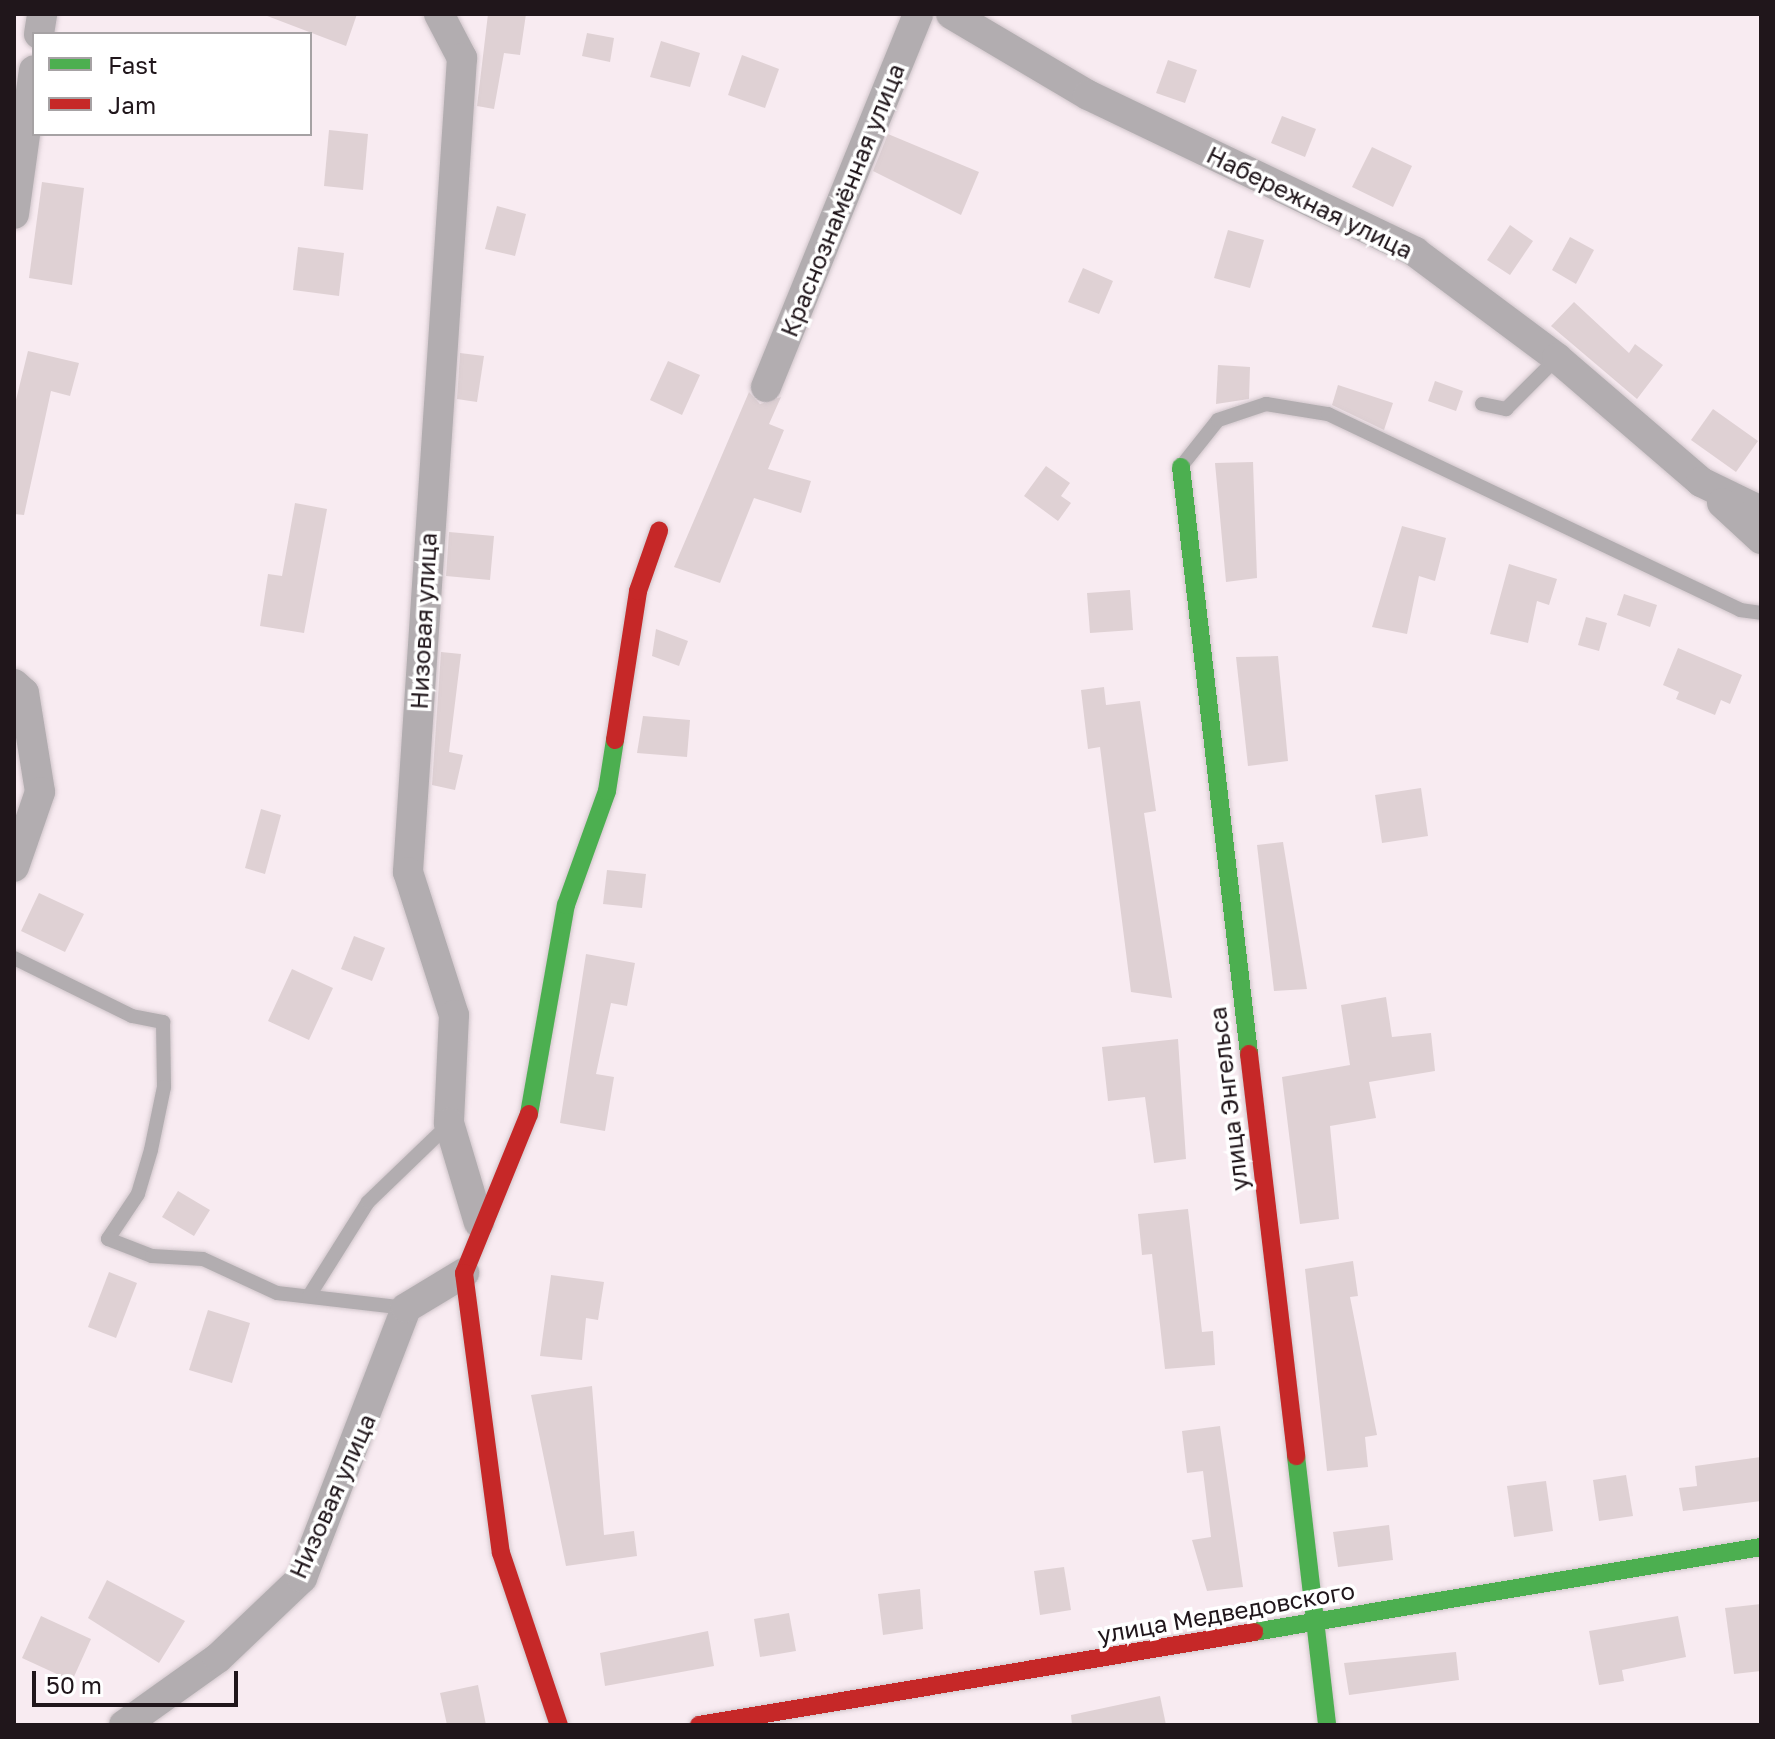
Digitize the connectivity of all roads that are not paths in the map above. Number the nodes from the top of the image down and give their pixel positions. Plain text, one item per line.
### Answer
1 (439, 14) edge
2 (918, 14) edge
3 (951, 14) edge
4 (32, 84) edge
5 (14, 214) edge
6 (1557, 358) junction
7 (766, 387) dead end
8 (1482, 404) dead end
9 (1181, 467) joint
10 (1701, 482) junction
11 (1761, 511) edge
12 (659, 531) dead end
13 (1761, 539) edge
14 (1761, 613) edge
15 (14, 684) edge
16 (14, 867) edge
17 (14, 958) edge
18 (449, 1123) junction
19 (479, 1223) junction
20 (464, 1273) junction
21 (309, 1296) junction
22 (406, 1308) junction
23 (1761, 1547) edge
24 (1315, 1621) junction
25 (124, 1725) edge
26 (559, 1725) edge
27 (699, 1725) edge
28 (1327, 1725) edge

1 - 18 street, Низовая улица
2 - 7 street, Краснознамённая улица
3 - 6 street, Набережная улица
4 - 5 street
6 - 8 lane
6 - 10 street, Набережная улица
9 - 14 lane
9 - 24 street, улица Энгельса
10 - 11 street, Набережная улица
10 - 13 street
12 - 19 street
15 - 16 street
17 - 21 lane
18 - 19 street, Низовая улица
18 - 21 lane
19 - 20 street
20 - 22 street
20 - 26 street
21 - 22 lane
22 - 25 street, Низовая улица
23 - 24 street, улица Медведовского
24 - 27 street, улица Медведовского
24 - 28 street, улица Энгельса

